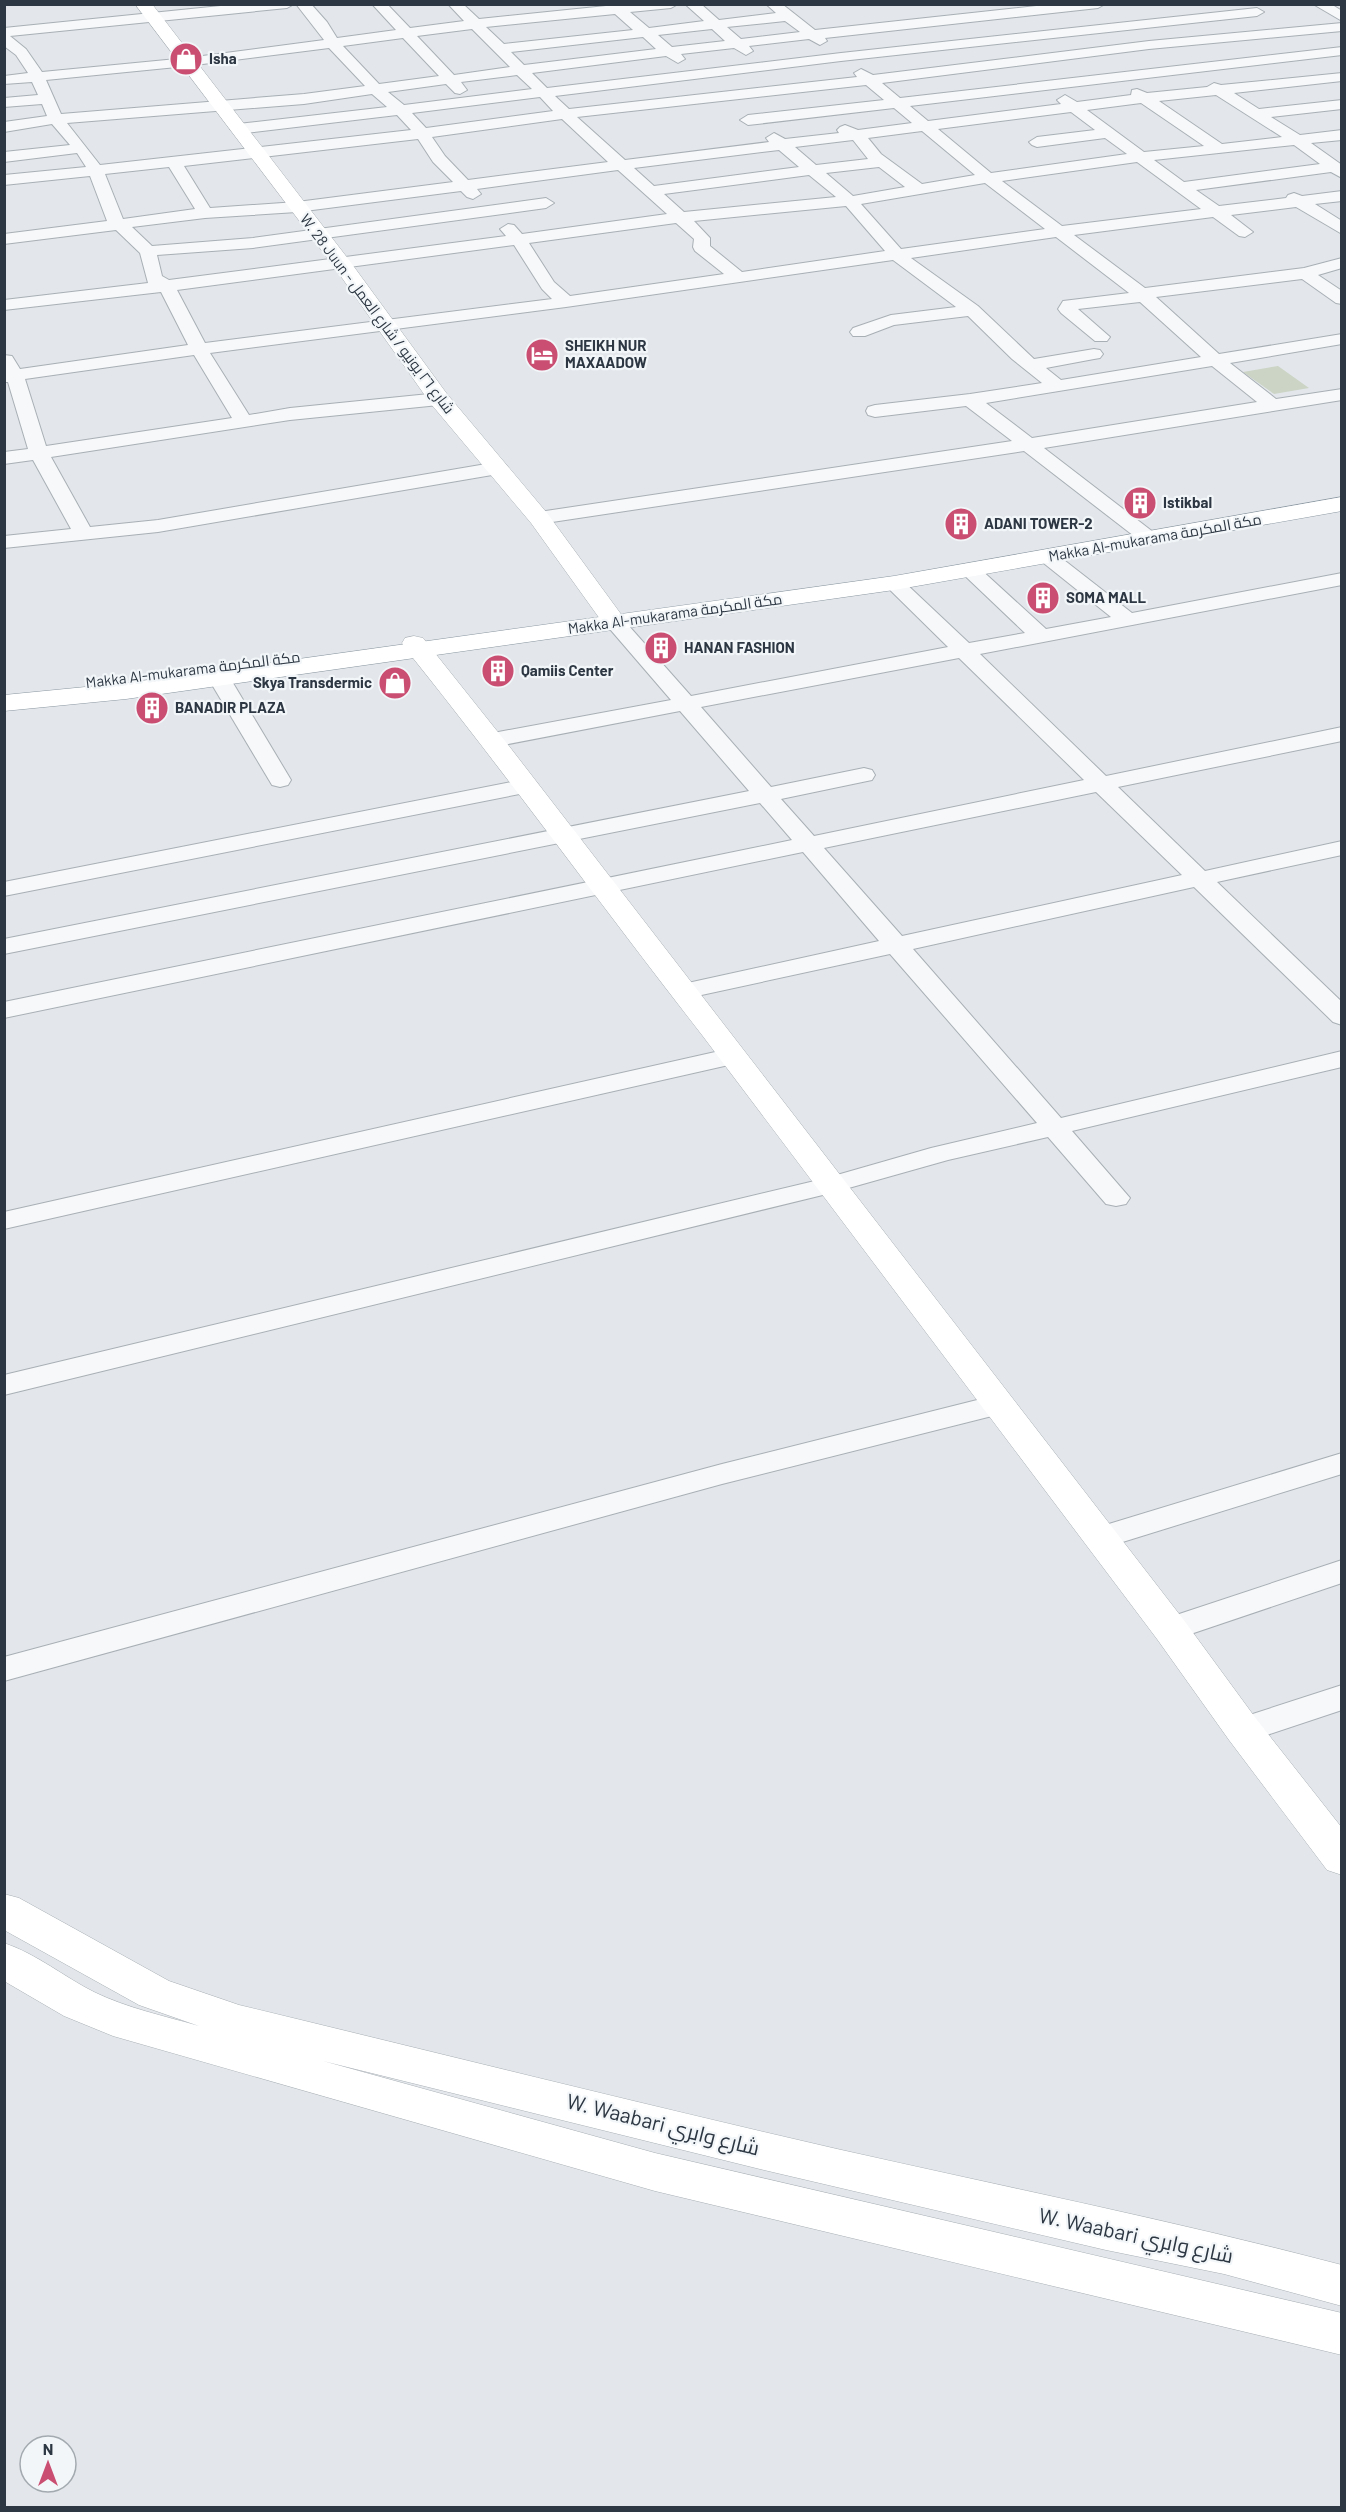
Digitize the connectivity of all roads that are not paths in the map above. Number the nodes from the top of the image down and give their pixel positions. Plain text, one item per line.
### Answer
1 (287, 4) edge
2 (303, 4) edge
3 (379, 4) edge
4 (455, 4) edge
5 (534, 4) edge
6 (671, 4) edge
7 (692, 4) edge
8 (774, 4) edge
9 (926, 4) edge
10 (1004, 4) edge
11 (1320, 4) edge
12 (1088, 5) edge
13 (613, 7) edge
14 (1251, 8) edge
15 (149, 11) edge
16 (1017, 14) junction
17 (546, 16) junction
18 (788, 16) junction
19 (1341, 17) edge
20 (945, 21) junction
21 (475, 24) junction
22 (715, 25) junction
23 (1120, 27) junction
24 (1341, 27) edge
25 (4, 32) edge
26 (1292, 32) junction
27 (405, 33) junction
28 (647, 33) junction
29 (1050, 34) junction
30 (813, 36) junction
31 (4, 38) edge
32 (574, 41) junction
33 (978, 42) junction
34 (333, 43) junction
35 (737, 43) junction
36 (1149, 45) junction
37 (502, 49) junction
38 (21, 52) junction
39 (671, 52) junction
40 (1242, 52) dead end
41 (1334, 52) edge
42 (1080, 54) junction
43 (4, 56) edge
44 (841, 57) junction
45 (595, 60) junction
46 (1258, 61) junction
47 (187, 62) junction
48 (1341, 62) edge
49 (1009, 64) junction
50 (765, 67) junction
51 (1186, 69) junction
52 (522, 71) junction
53 (696, 75) junction
54 (37, 76) junction
55 (1113, 76) junction
56 (1341, 77) edge
57 (4, 80) edge
58 (449, 80) junction
59 (871, 80) junction
60 (1292, 82) junction
61 (621, 84) junction
62 (1043, 84) junction
63 (376, 90) junction
64 (797, 90) junction
65 (1220, 90) junction
66 (545, 93) junction
67 (721, 97) junction
68 (1143, 98) junction
69 (48, 99) junction
70 (472, 102) junction
71 (4, 103) edge
72 (898, 103) junction
73 (220, 105) junction
74 (1075, 107) junction
75 (1337, 108) edge
76 (402, 111) junction
77 (820, 112) junction
78 (565, 114) junction
79 (1256, 114) junction
80 (56, 119) junction
81 (748, 120) junction
82 (492, 125) junction
83 (928, 126) junction
84 (4, 127) edge
85 (238, 129) junction
86 (1108, 133) junction
87 (422, 134) junction
88 (1341, 135) edge
89 (858, 136) junction
90 (1297, 140) junction
91 (1037, 142) dead end
92 (782, 143) junction
93 (81, 148) junction
94 (1220, 149) junction
95 (257, 154) junction
96 (4, 157) edge
97 (1143, 157) junction
98 (1235, 158) dead end
99 (883, 162) junction
100 (174, 163) junction
101 (619, 165) junction
102 (96, 170) junction
103 (812, 170) junction
104 (1337, 170) edge
105 (1263, 176) junction
106 (988, 178) junction
107 (4, 180) edge
108 (463, 184) junction
109 (917, 188) junction
110 (1183, 188) junction
111 (651, 191) junction
112 (1341, 196) edge
113 (850, 201) junction
114 (1298, 201) junction
115 (546, 203) dead end
116 (297, 207) junction
117 (489, 210) junction
118 (1216, 211) junction
119 (205, 213) junction
120 (681, 217) junction
121 (119, 224) junction
122 (1341, 229) edge
123 (1062, 231) junction
124 (1245, 232) dead end
125 (317, 234) junction
126 (4, 238) edge
127 (519, 240) junction
128 (148, 251) junction
129 (897, 255) junction
130 (1341, 263) edge
131 (342, 264) junction
132 (1305, 273) junction
133 (737, 276) junction
134 (166, 285) junction
135 (1143, 295) junction
136 (1341, 299) edge
137 (566, 302) junction
138 (4, 305) edge
139 (972, 310) junction
140 (386, 324) junction
141 (860, 332) dead end
142 (1101, 337) dead end
143 (1341, 339) edge
144 (199, 349) junction
145 (1094, 354) dead end
146 (4, 357) edge
147 (1216, 361) junction
148 (1030, 365) junction
149 (10, 376) edge
150 (1058, 386) junction
151 (1341, 394) edge
152 (439, 399) junction
153 (970, 400) junction
154 (1272, 405) junction
155 (875, 411) dead end
156 (243, 420) junction
157 (1026, 445) junction
158 (39, 453) junction
159 (4, 458) edge
160 (498, 468) junction
161 (1341, 494) edge
162 (1341, 504) edge
163 (538, 518) junction
164 (83, 532) junction
165 (1145, 535) junction
166 (4, 542) edge
167 (1048, 557) junction
168 (970, 570) junction
169 (1341, 579) edge
170 (894, 584) junction
171 (611, 617) junction
172 (1128, 619) junction
173 (1040, 635) junction
174 (417, 647) junction
175 (962, 650) junction
176 (219, 678) junction
177 (4, 690) edge
178 (4, 703) edge
179 (686, 703) junction
180 (1341, 734) edge
181 (493, 740) junction
182 (864, 775) dead end
183 (280, 780) dead end
184 (1100, 783) junction
185 (527, 786) junction
186 (765, 795) junction
187 (565, 835) junction
188 (808, 844) junction
189 (1341, 848) edge
190 (1199, 879) junction
191 (604, 886) junction
192 (4, 889) edge
193 (896, 945) junction
194 (4, 946) edge
195 (683, 991) junction
196 (4, 1010) edge
197 (1341, 1017) edge
198 (733, 1056) junction
199 (1341, 1059) edge
200 (1055, 1128) junction
201 (831, 1185) junction
202 (1116, 1198) dead end
203 (4, 1221) edge
204 (4, 1385) edge
205 (997, 1405) junction
206 (1341, 1463) edge
207 (1100, 1538) junction
208 (1341, 1571) edge
209 (1170, 1629) junction
210 (4, 1669) edge
211 (1341, 1697) edge
212 (1243, 1730) junction
213 (1341, 1859) edge
214 (4, 1910) edge
215 (4, 1960) edge
216 (1341, 2286) edge
217 (1341, 2334) edge

1 - 15 street
2 - 34 street
3 - 27 street
4 - 21 street
5 - 17 street
6 - 13 street
7 - 22 street
8 - 18 street
9 - 20 street
10 - 16 street
11 - 19 street
12 - 16 street
12 - 23 street
13 - 17 street
13 - 28 street
14 - 23 street
14 - 26 street
15 - 25 street
15 - 47 main road, W. 28 Juun - شارع ٢٦ يونيو / شارع العمل
16 - 20 street
16 - 29 street
17 - 21 street
17 - 32 street
18 - 22 street
18 - 30 street
20 - 30 street
20 - 33 street
21 - 27 street
21 - 37 street
22 - 28 street
22 - 35 street
23 - 29 street
23 - 36 street
24 - 26 street
26 - 36 street
26 - 41 street
27 - 34 street
27 - 58 street
28 - 32 street
28 - 39 street
29 - 33 street
29 - 42 street
30 - 35 street
30 - 44 street
31 - 38 street
32 - 37 street
32 - 45 street
33 - 44 street
33 - 49 street
34 - 47 street
34 - 63 street
35 - 39 street
35 - 50 street
36 - 42 street
36 - 51 street
37 - 52 street
38 - 43 street
38 - 54 street
39 - 45 street
39 - 53 street
40 - 46 street
41 - 46 street
41 - 48 street
42 - 49 street
42 - 55 street
44 - 50 street
44 - 59 street
45 - 52 street
45 - 61 street
46 - 51 street
46 - 60 street
47 - 54 street
47 - 73 main road, W. 28 Juun - شارع ٢٦ يونيو / شارع العمل
49 - 59 street
49 - 62 street
50 - 53 street
50 - 64 street
51 - 55 street
51 - 65 street
52 - 58 street
52 - 66 street
53 - 61 street
53 - 67 street
54 - 57 street
54 - 69 street
55 - 62 street
55 - 68 street
56 - 60 street
58 - 63 street
58 - 70 street
59 - 64 street
59 - 72 street
60 - 65 street
60 - 75 street
61 - 66 street
62 - 72 street
62 - 74 street
63 - 73 street
63 - 76 street
64 - 67 street
64 - 77 street
65 - 68 street
65 - 79 street
66 - 70 street
66 - 78 street
67 - 78 street
67 - 81 street
68 - 74 street
68 - 94 street
69 - 71 street
69 - 80 street
70 - 76 street
70 - 82 street
72 - 77 street
72 - 83 street
73 - 80 street
73 - 85 main road, W. 28 Juun - شارع ٢٦ يونيو / شارع العمل
74 - 83 street
74 - 86 street
75 - 79 street
76 - 85 street
76 - 87 street
77 - 81 street
77 - 89 street
78 - 82 street
78 - 101 street
79 - 90 street
80 - 84 street
80 - 93 street
81 - 92 street
82 - 87 street
83 - 89 street
83 - 106 street
85 - 95 main road, W. 28 Juun - شارع ٢٦ يونيو / شارع العمل
86 - 91 street
86 - 97 street
87 - 95 street
87 - 108 street
88 - 90 street
89 - 92 street
89 - 99 street
90 - 94 street
90 - 104 street
92 - 101 street
92 - 103 street
93 - 96 street
93 - 102 street
94 - 97 street
95 - 100 street
95 - 116 main road, W. 28 Juun - شارع ٢٦ يونيو / شارع العمل
97 - 106 street
97 - 110 street
98 - 105 street
99 - 103 street
99 - 109 street
100 - 102 street
100 - 119 street
101 - 108 street
101 - 111 street
102 - 107 street
102 - 121 street
103 - 111 street
103 - 113 street
104 - 105 street
105 - 110 street
105 - 114 street
106 - 109 street
106 - 123 street
108 - 116 street
108 - 117 street
109 - 113 street
110 - 118 street
111 - 120 street
112 - 114 street
113 - 120 street
113 - 129 street
114 - 118 street
114 - 122 street
115 - 117 street
116 - 119 street
116 - 125 main road, W. 28 Juun - شارع ٢٦ يونيو / شارع العمل
117 - 125 street
117 - 127 street
118 - 123 street
118 - 124 street
119 - 121 street
120 - 127 street
120 - 133 street
121 - 126 street
121 - 128 street
123 - 129 street
123 - 135 street
125 - 128 street
125 - 131 main road, W. 28 Juun - شارع ٢٦ يونيو / شارع العمل
127 - 131 street
127 - 137 street
128 - 134 street
129 - 133 street
129 - 139 street
130 - 132 street
131 - 134 street
131 - 140 main road, W. 28 Juun - شارع ٢٦ يونيو / شارع العمل
132 - 135 street
132 - 136 street
133 - 137 street
134 - 138 street
134 - 144 street
135 - 142 street
135 - 147 street
137 - 140 street
139 - 141 street
139 - 148 street
140 - 144 street
140 - 152 main road, W. 28 Juun - شارع ٢٦ يونيو / شارع العمل
143 - 147 street
144 - 149 street
144 - 156 street
145 - 148 street
146 - 149 street
147 - 150 street
147 - 154 street
148 - 150 street
149 - 158 street
150 - 153 street
151 - 154 street
152 - 156 street
152 - 160 main road, W. 28 Juun - شارع ٢٦ يونيو / شارع العمل
153 - 155 street
153 - 157 street
154 - 157 street
156 - 158 street
157 - 163 street
157 - 165 street
158 - 159 street
158 - 164 street
160 - 163 main road, W. 28 Juun - شارع ٢٦ يونيو / شارع العمل
160 - 164 street
161 - 165 main road, Makka Al-mukarama مكة المكرمة
162 - 165 main road, Makka Al-mukarama مكة المكرمة
163 - 171 main road, W. 28 Juun - شارع ٢٦ يونيو / شارع العمل
164 - 166 street
165 - 167 main road, Makka Al-mukarama مكة المكرمة
165 - 171 main road, Makka Al-mukarama مكة المكرمة
167 - 168 main road, Makka Al-mukarama مكة المكرمة
167 - 172 street
168 - 170 main road, Makka Al-mukarama مكة المكرمة
168 - 173 street
169 - 172 street
170 - 171 main road, Makka Al-mukarama مكة المكرمة
170 - 175 street
171 - 174 main road, Makka Al-mukarama مكة المكرمة
171 - 179 street
172 - 173 street
173 - 175 street
174 - 176 main road, Makka Al-mukarama مكة المكرمة
174 - 177 main road, Makka Al-mukarama مكة المكرمة
174 - 181 main road
175 - 179 street
175 - 184 street
176 - 178 main road, Makka Al-mukarama مكة المكرمة
176 - 183 street
179 - 181 street
179 - 186 street
180 - 184 street
181 - 185 main road
182 - 186 street
184 - 188 street
184 - 190 street
185 - 187 main road
185 - 192 street
186 - 187 street
186 - 188 street
187 - 191 main road
187 - 194 street
188 - 191 street
188 - 193 street
189 - 190 street
190 - 193 street
190 - 197 street
191 - 195 main road
191 - 196 street
193 - 195 street
193 - 200 street
195 - 198 main road
198 - 201 main road
198 - 203 street
199 - 200 street
200 - 201 street
200 - 202 street
201 - 204 street
201 - 205 main road
205 - 207 main road
205 - 210 street
206 - 207 street
207 - 209 main road
208 - 209 street
209 - 212 main road
211 - 212 street
212 - 213 main road
214 - 216 main road, W. Waabari شارع وابري
215 - 217 main road

